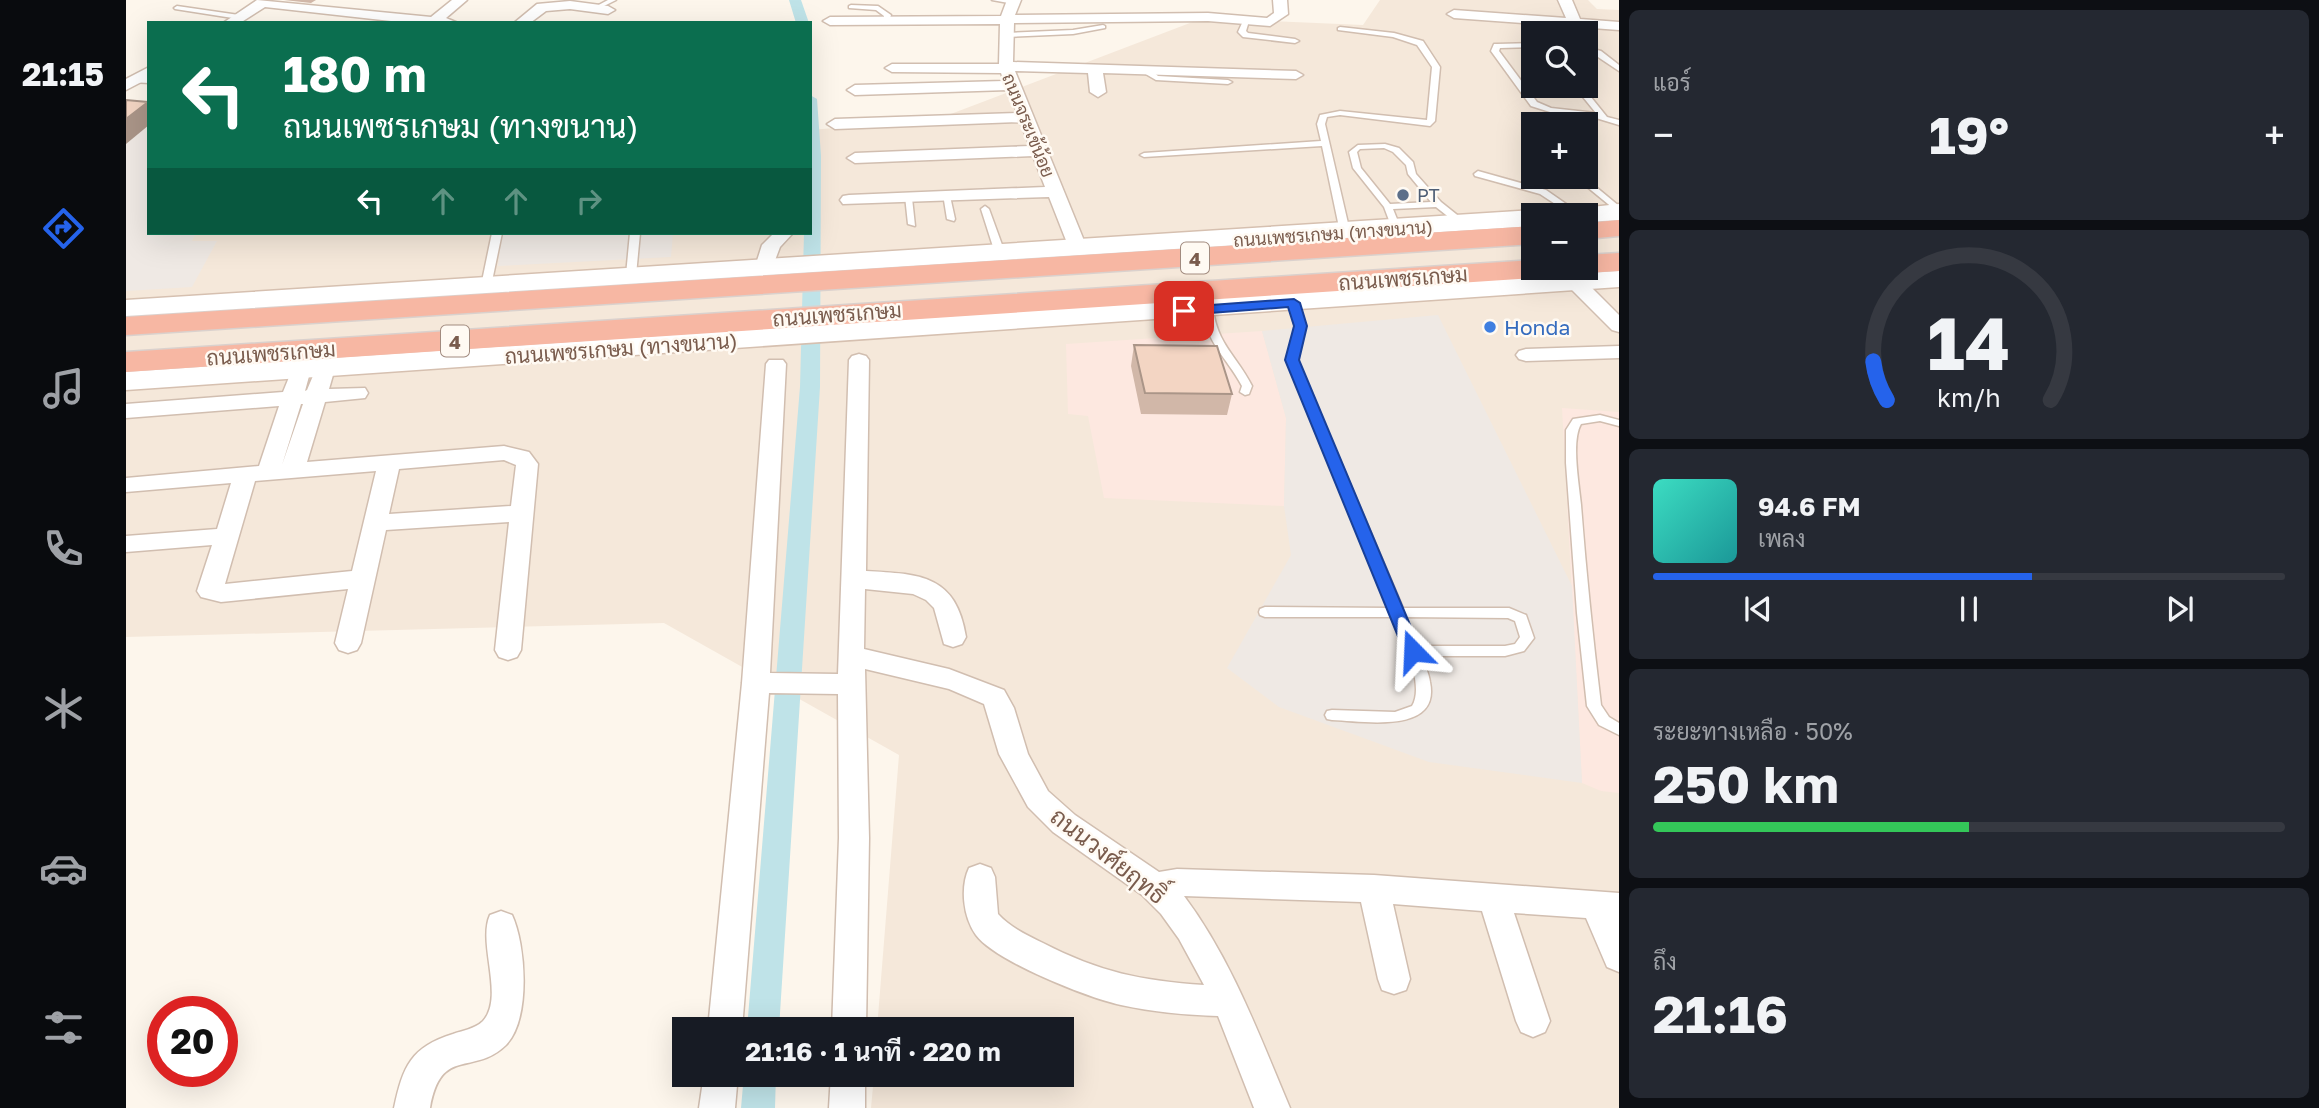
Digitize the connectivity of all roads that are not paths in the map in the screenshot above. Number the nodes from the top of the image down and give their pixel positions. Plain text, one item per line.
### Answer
1 (460, 0) edge
2 (995, 0) edge
3 (1280, 0) edge
4 (1565, 0) edge
5 (1014, 1) edge
6 (265, 2) edge
7 (541, 4) edge
8 (606, 6) edge
9 (850, 7) dead end
10 (177, 8) dead end
11 (1454, 14) dead end
12 (234, 20) edge
13 (1246, 20) junction
14 (434, 21) joint
15 (523, 21) edge
16 (830, 21) dead end
17 (886, 21) junction
18 (1548, 21) edge
19 (1574, 21) edge
20 (1007, 25) junction
21 (1598, 25) edge
22 (1619, 26) edge
23 (1103, 27) dead end
24 (1340, 29) dead end
25 (1295, 41) dead end
26 (1521, 45) edge
27 (1598, 53) edge
28 (892, 68) dead end
29 (1006, 68) junction
30 (1095, 69) junction
31 (1619, 69) edge
32 (1147, 71) junction
33 (1296, 75) dead end
34 (1228, 82) dead end
35 (1011, 85) junction
36 (1521, 86) edge
37 (855, 90) dead end
38 (1098, 93) dead end
39 (1530, 98) edge
40 (1588, 98) edge
41 (1024, 117) junction
42 (1603, 117) junction
43 (1619, 123) edge
44 (835, 124) dead end
45 (1325, 143) junction
46 (1040, 151) junction
47 (1144, 155) dead end
48 (855, 158) dead end
49 (1478, 174) dead end
50 (1593, 189) edge
51 (1056, 192) junction
52 (946, 196) junction
53 (908, 198) junction
54 (849, 200) dead end
55 (1558, 203) edge
56 (1438, 204) junction
57 (985, 209) dead end
58 (1619, 211) edge
59 (1598, 213) edge
60 (1392, 218) junction
61 (951, 219) dead end
62 (1521, 219) edge
63 (912, 224) dead end
64 (1462, 224) junction
65 (1619, 228) edge
66 (1598, 229) edge
67 (1345, 232) junction
68 (497, 235) edge
69 (635, 235) edge
70 (782, 235) edge
71 (1521, 236) edge
72 (1078, 248) junction
73 (1000, 253) junction
74 (1619, 264) edge
75 (1598, 268) edge
76 (858, 270) junction
77 (1521, 271) edge
78 (772, 273) junction
79 (1598, 274) edge
80 (631, 275) junction
81 (1521, 278) edge
82 (1619, 279) edge
83 (578, 280) junction
84 (1588, 280) edge
85 (486, 286) junction
86 (1294, 303) junction
87 (126, 308) edge
88 (416, 309) junction
89 (1208, 309) junction
90 (126, 326) edge
91 (1619, 326) edge
92 (862, 335) junction
93 (782, 340) junction
94 (384, 346) junction
95 (1619, 352) edge
96 (1525, 355) dead end
97 (126, 362) edge
98 (313, 369) junction
99 (260, 372) junction
100 (126, 381) edge
101 (1245, 392) dead end
102 (357, 393) dead end
103 (316, 397) junction
104 (291, 399) junction
105 (126, 411) edge
106 (1619, 422) edge
107 (389, 464) junction
108 (293, 470) junction
109 (257, 474) junction
110 (126, 485) edge
111 (524, 513) junction
112 (376, 523) junction
113 (226, 536) junction
114 (126, 544) edge
115 (363, 579) junction
116 (853, 579) junction
117 (1265, 612) dead end
118 (1398, 613) junction
119 (953, 637) dead end
120 (348, 643) dead end
121 (508, 650) dead end
122 (1413, 651) junction
123 (844, 675) junction
124 (765, 683) junction
125 (1332, 715) dead end
126 (1619, 730) edge
127 (980, 877) dead end
128 (1154, 886) junction
129 (1374, 889) junction
130 (1493, 897) junction
131 (1607, 906) edge
132 (501, 925) dead end
133 (1619, 957) edge
134 (1394, 979) dead end
135 (1226, 1000) junction
136 (726, 1017) edge
137 (849, 1017) edge
138 (1533, 1021) dead end
139 (719, 1087) edge
140 (848, 1087) edge
141 (412, 1108) edge
142 (717, 1108) edge
143 (847, 1108) edge
144 (1272, 1108) edge

1 - 14 street
2 - 5 lane
3 - 13 street
4 - 19 street
5 - 20 street, ถนนจระเข้น้อย
6 - 12 street
6 - 14 street
7 - 8 street
7 - 15 street
9 - 17 lane
10 - 12 lane
11 - 18 street
13 - 20 street
13 - 25 lane
16 - 17 street
17 - 20 street
20 - 23 lane
20 - 29 street, ถนนจระเข้น้อย
21 - 22 street
24 - 45 lane
26 - 36 lane
27 - 31 lane
28 - 29 street
29 - 30 street
29 - 35 street, ถนนจระเข้น้อย
30 - 32 street
30 - 38 street
32 - 33 street
32 - 34 lane
35 - 37 street
35 - 41 street, ถนนจระเข้น้อย
39 - 42 lane
40 - 42 lane
41 - 44 street
41 - 46 street, ถนนจระเข้น้อย
42 - 43 lane
45 - 47 lane
45 - 67 lane
46 - 48 street
46 - 51 street, ถนนจระเข้น้อย
49 - 55 lane
50 - 58 lane
51 - 52 street
51 - 72 street, ถนนจระเข้น้อย
52 - 53 street
52 - 61 lane
53 - 54 street
53 - 63 lane
56 - 60 lane
56 - 60 lane
56 - 64 lane
57 - 73 lane
58 - 59 main road
60 - 64 main road, ถนนเพชรเกษม (ทางขนาน) / 4
60 - 67 main road, ถนนเพชรเกษม (ทางขนาน) / 4
62 - 64 main road, ถนนเพชรเกษม (ทางขนาน) / 4
65 - 66 highway
67 - 72 main road, ถนนเพชรเกษม (ทางขนาน) / 4
68 - 85 lane
69 - 80 lane
70 - 78 street
71 - 76 highway, ถนนเพชรเกษม / 4
72 - 73 main road, ถนนเพชรเกษม (ทางขนาน) / 4
73 - 76 main road, ถนนเพชรเกษม (ทางขนาน) / 4
74 - 75 highway
76 - 78 highway, ถนนเพชรเกษม / 4
77 - 92 highway, ถนนเพชรเกษม / 4
78 - 80 main road, 4
78 - 88 highway, ถนนเพชรเกษม / 4
79 - 82 main road, 4
80 - 83 main road, 4
81 - 86 main road, 4
83 - 85 main road, 4
83 - 88 highway
84 - 91 street
85 - 87 main road, 4
86 - 89 main road, 4
86 - 118 lane
88 - 90 highway, ถนนเพชรเกษม / 4
89 - 92 main road, 4
89 - 101 lane
92 - 93 highway, ถนนเพชรเกษม / 4
92 - 116 street
93 - 94 highway, ถนนเพชรเกษม / 4
93 - 98 main road, ถนนเพชรเกษม (ทางขนาน) / 4
93 - 124 street
94 - 97 highway, ถนนเพชรเกษม / 4
94 - 99 highway
95 - 96 street
98 - 99 main road, ถนนเพชรเกษม (ทางขนาน) / 4
98 - 103 street
98 - 104 street
99 - 100 main road, ถนนเพชรเกษม (ทางขนาน) / 4
102 - 103 street
103 - 104 street
103 - 108 street
104 - 105 street
104 - 109 street
106 - 126 lane
107 - 108 street
107 - 111 street
107 - 112 street
108 - 109 street
109 - 110 street
109 - 113 street
111 - 112 street
111 - 121 street
112 - 115 street
113 - 114 street
113 - 115 street
115 - 120 street
116 - 119 street
116 - 123 street
117 - 118 lane
118 - 122 lane
118 - 122 lane
122 - 125 lane
123 - 124 street, ถนนวงศ์ยฤทธิ์
123 - 128 street, ถนนวงศ์ยฤทธิ์
123 - 137 street
124 - 136 street
127 - 135 street
128 - 129 street
128 - 135 street, ถนนวงศ์ยฤทธิ์
129 - 130 street
129 - 134 street
130 - 131 street
130 - 138 street
131 - 133 street
132 - 141 street
135 - 144 street, ถนนวงศ์ยฤทธิ์
139 - 142 street
140 - 143 street

